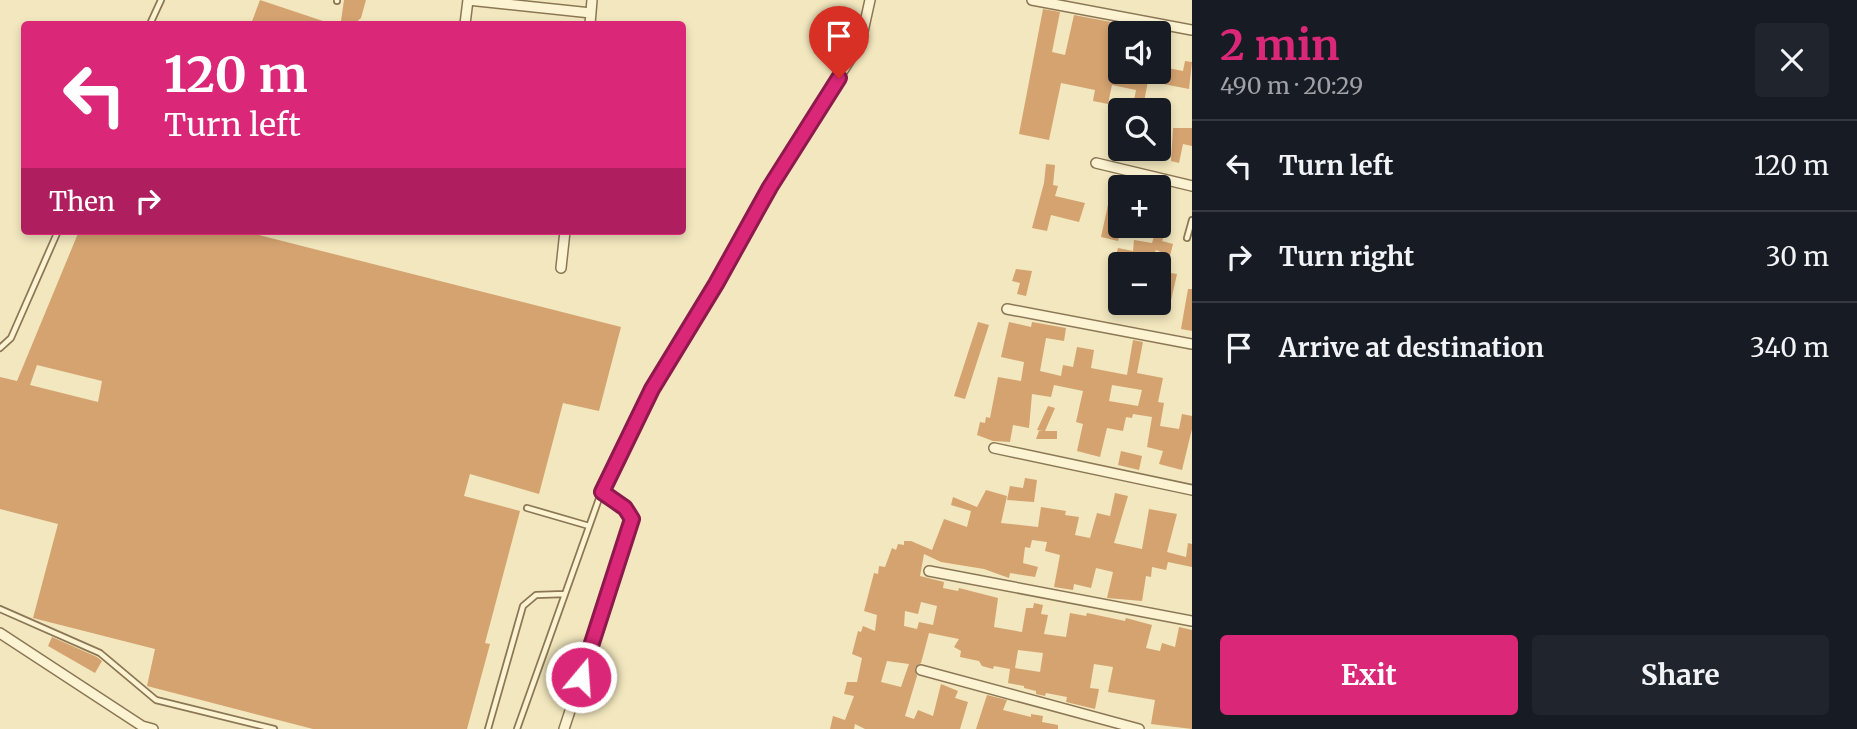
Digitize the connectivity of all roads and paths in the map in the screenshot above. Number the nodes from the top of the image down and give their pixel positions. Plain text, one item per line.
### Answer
1 (161, 0) edge
2 (468, 0) edge
3 (592, 0) edge
4 (870, 0) edge
5 (1032, 0) edge
6 (591, 13) junction
7 (151, 21) edge
8 (465, 21) edge
9 (590, 21) edge
10 (1192, 30) edge
11 (1096, 163) dead end
12 (1192, 186) edge
13 (1192, 220) edge
14 (56, 235) edge
15 (565, 235) edge
16 (1187, 238) dead end
17 (561, 268) dead end
18 (1007, 309) dead end
19 (1192, 344) edge
20 (0, 348) edge
21 (994, 448) dead end
22 (1192, 490) edge
23 (602, 492) junction
24 (527, 508) dead end
25 (589, 526) junction
26 (929, 571) dead end
27 (565, 594) junction
28 (0, 609) edge
29 (1192, 621) edge
30 (0, 633) edge
31 (921, 670) dead end
32 (141, 727) edge
33 (153, 729) edge
34 (274, 729) edge
35 (488, 729) edge
36 (517, 729) edge
37 (564, 729) edge
38 (1139, 729) edge

1 - 7 lane
2 - 6 street
2 - 8 street
3 - 6 street
4 - 23 street
5 - 10 street
6 - 9 street
11 - 12 street
13 - 16 lane
14 - 20 lane
15 - 17 street
18 - 19 street
21 - 22 street
23 - 25 lane
23 - 37 street
24 - 25 lane
25 - 27 lane
26 - 29 street
27 - 35 lane
27 - 36 lane
28 - 34 lane
30 - 32 street
31 - 38 street
32 - 33 street

